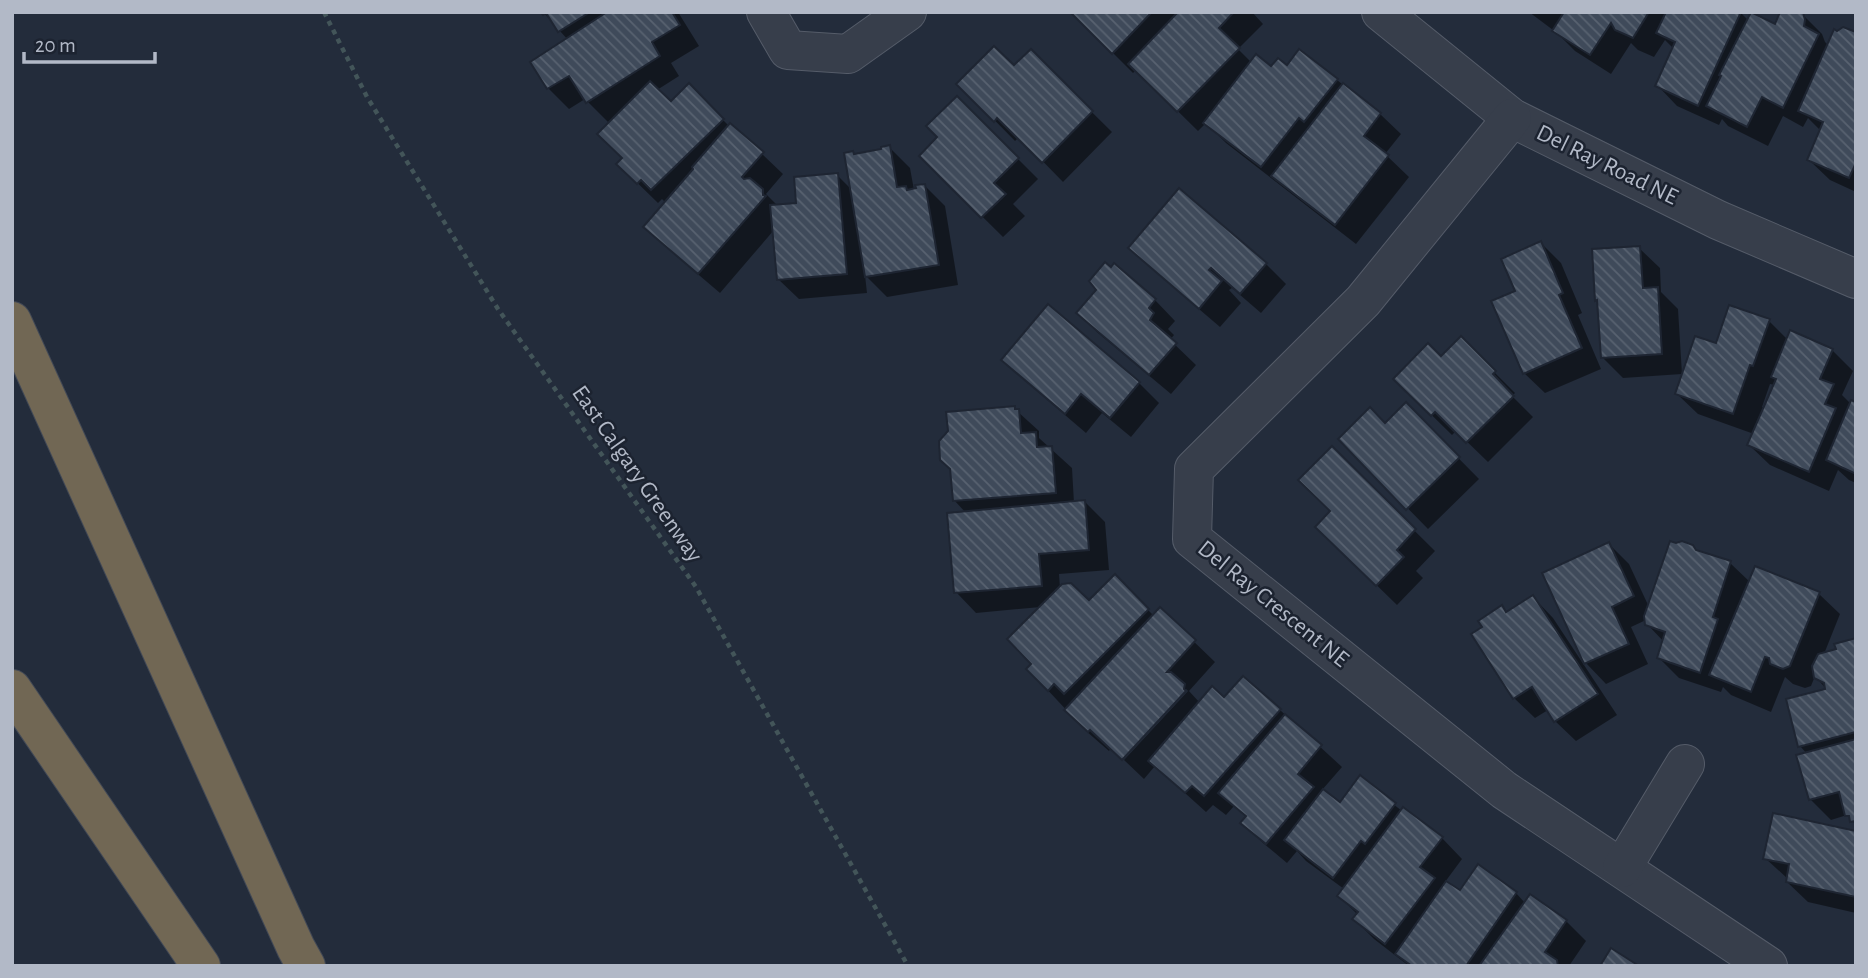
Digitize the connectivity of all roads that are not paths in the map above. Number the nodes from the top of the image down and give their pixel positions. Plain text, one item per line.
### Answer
1 (765, 12) edge
2 (906, 12) edge
3 (1381, 12) edge
4 (1512, 118) junction
5 (1856, 279) edge
6 (12, 321) edge
7 (12, 689) edge
8 (1685, 765) dead end
9 (1622, 868) junction
10 (201, 966) edge
11 (306, 966) edge
12 (1768, 966) edge

1 - 2 street
3 - 4 street, Del Ray Road NE
4 - 5 street, Del Ray Road NE
4 - 9 street, Del Ray Crescent NE
6 - 11 highway
7 - 10 highway
8 - 9 street
9 - 12 street, Del Ray Crescent NE

